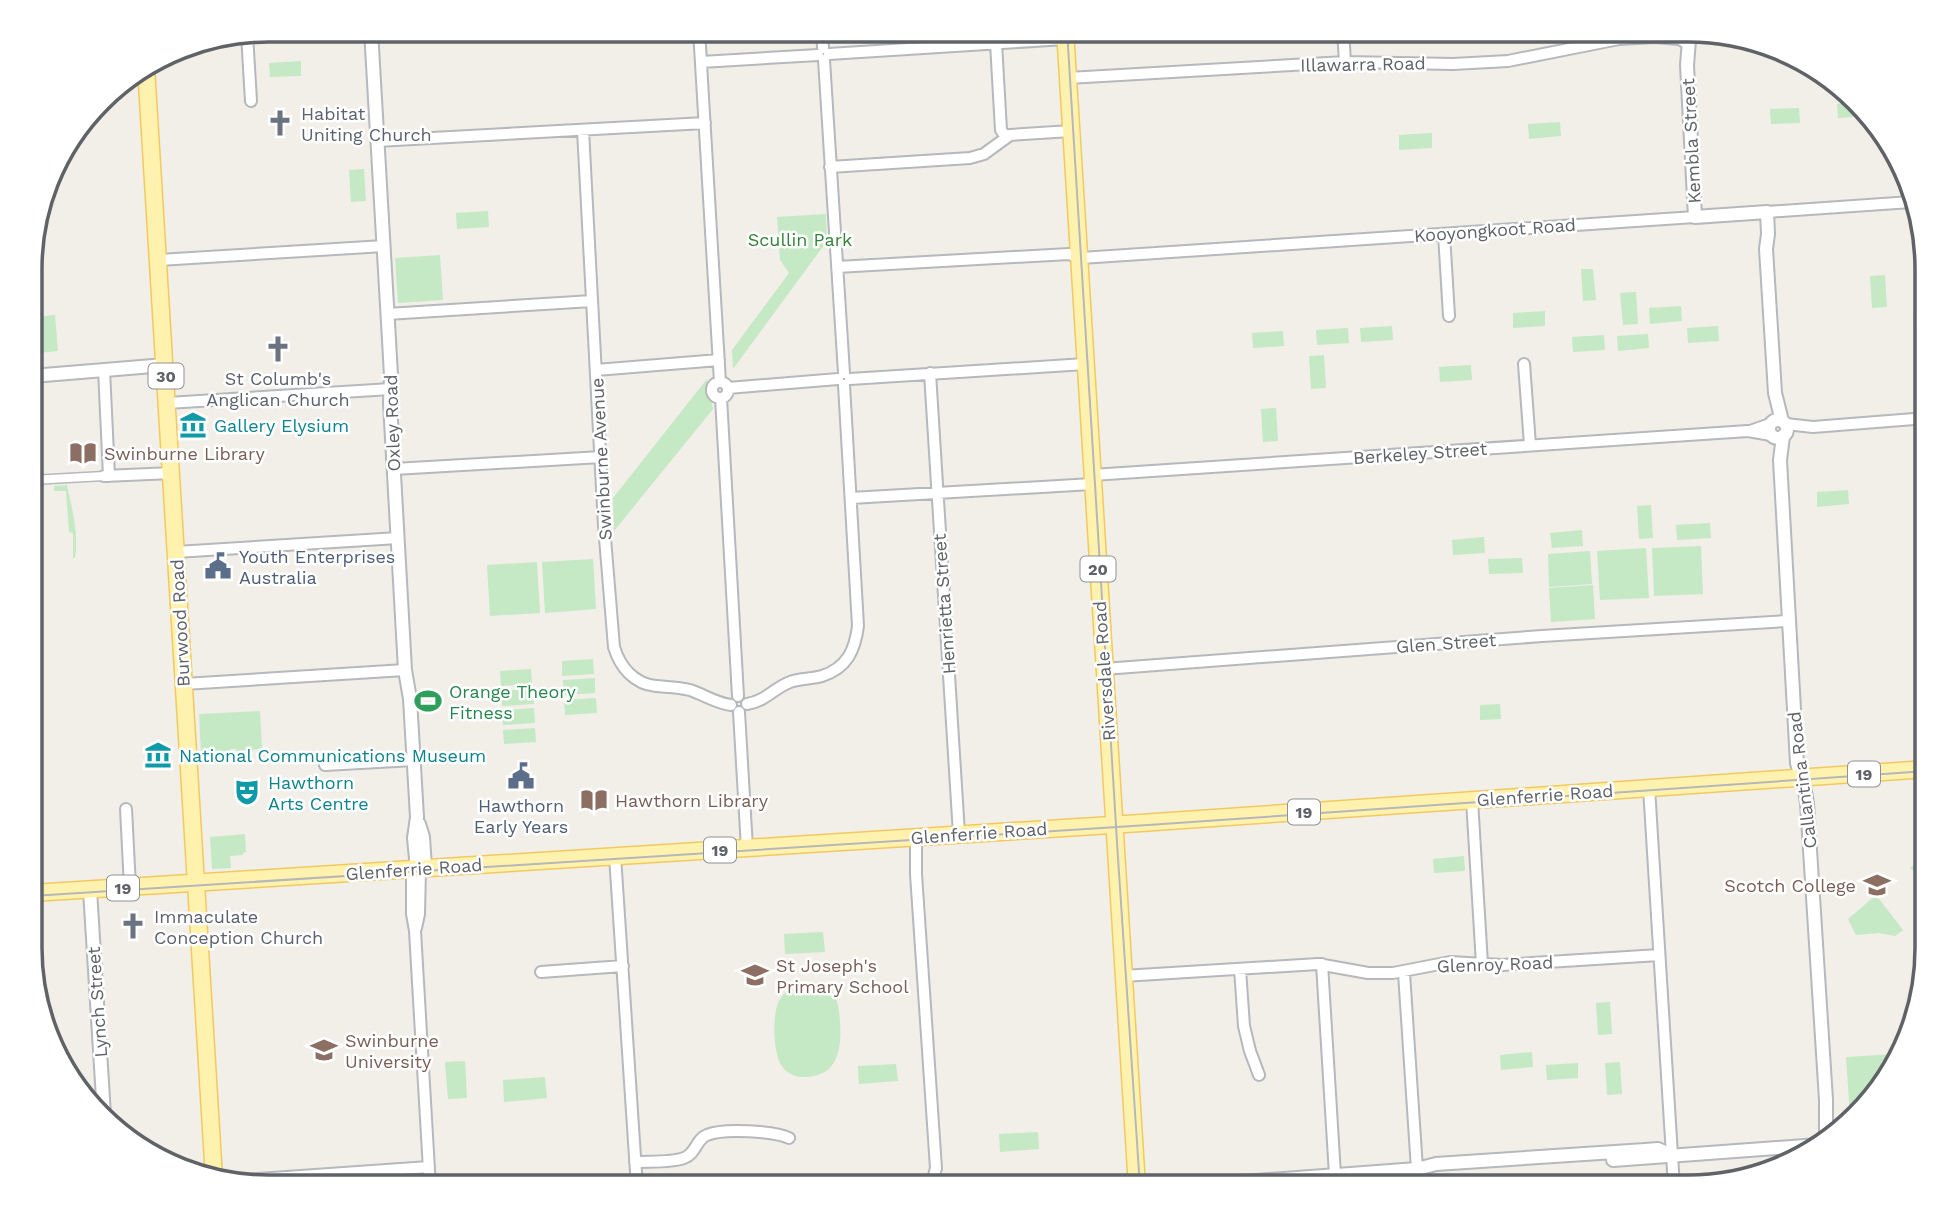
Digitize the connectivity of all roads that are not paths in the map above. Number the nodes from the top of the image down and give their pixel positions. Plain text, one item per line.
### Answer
1 (372, 42) edge
2 (700, 42) edge
3 (822, 42) edge
4 (1004, 42) edge
5 (1066, 42) edge
6 (1344, 42) edge
7 (1600, 42) edge
8 (1685, 42) edge
9 (248, 43) edge
10 (996, 43) junction
11 (823, 54) junction
12 (701, 62) junction
13 (1345, 62) junction
14 (147, 78) edge
15 (1068, 78) junction
16 (251, 101) dead end
17 (705, 123) junction
18 (583, 130) junction
19 (1071, 131) junction
20 (1006, 137) junction
21 (377, 141) junction
22 (830, 167) junction
23 (1905, 202) edge
24 (1763, 212) junction
25 (1695, 217) junction
26 (1444, 234) junction
27 (384, 246) junction
28 (1079, 257) junction
29 (159, 260) junction
30 (837, 267) junction
31 (592, 301) junction
32 (387, 314) junction
33 (1449, 316) dead end
34 (719, 360) junction
35 (1085, 364) junction
36 (1524, 364) dead end
37 (165, 365) junction
38 (104, 370) junction
39 (596, 370) junction
40 (930, 373) junction
41 (42, 375) edge
42 (844, 379) junction
43 (391, 389) junction
44 (723, 389) junction
45 (167, 403) junction
46 (1915, 419) edge
47 (1778, 429) junction
48 (1530, 445) junction
49 (601, 457) junction
50 (394, 470) junction
51 (172, 473) junction
52 (106, 476) junction
53 (42, 479) edge
54 (1092, 480) junction
55 (937, 493) junction
56 (851, 498) junction
57 (398, 538) junction
58 (176, 552) junction
59 (1788, 621) junction
60 (1104, 669) junction
61 (405, 670) junction
62 (184, 684) junction
63 (739, 704) junction
64 (414, 760) junction
65 (325, 765) dead end
66 (1915, 770) edge
67 (1801, 778) junction
68 (1648, 788) junction
69 (1472, 800) junction
70 (125, 808) dead end
71 (1113, 824) junction
72 (959, 834) junction
73 (913, 837) junction
74 (747, 848) junction
75 (615, 856) junction
76 (418, 869) junction
77 (195, 883) junction
78 (130, 887) junction
79 (90, 890) junction
80 (42, 892) edge
81 (1659, 955) junction
82 (1322, 964) junction
83 (1482, 964) junction
84 (623, 966) junction
85 (1240, 969) junction
86 (541, 972) dead end
87 (1404, 973) junction
88 (1123, 976) junction
89 (1259, 1075) dead end
90 (1826, 1100) junction
91 (103, 1104) edge
92 (1832, 1123) edge
93 (1826, 1128) edge
94 (789, 1138) dead end
95 (1800, 1146) edge
96 (1672, 1155) junction
97 (635, 1162) junction
98 (429, 1167) junction
99 (213, 1168) edge
100 (1417, 1169) junction
101 (315, 1175) edge
102 (429, 1175) edge
103 (636, 1175) edge
104 (934, 1175) edge
105 (1136, 1175) edge
106 (1335, 1175) joint
107 (1673, 1175) edge

1 - 21 street, Oxley Road
2 - 12 street
3 - 11 street
4 - 10 street
5 - 15 main road, Riversdale Road / 20
6 - 13 street
7 - 13 street, Illawarra Road
8 - 25 street, Kembla Street
9 - 16 street
10 - 11 street
10 - 20 street
11 - 12 street
11 - 22 street
12 - 17 street
13 - 15 street, Illawarra Road
14 - 29 main road, Burwood Road / 30
15 - 19 main road, Riversdale Road / 20
17 - 18 street
17 - 34 street
18 - 21 street
18 - 31 street, Swinburne Avenue
19 - 20 street
19 - 28 main road, Riversdale Road / 20
20 - 22 street
21 - 27 street, Oxley Road
22 - 30 street
23 - 24 street, Kooyongkoot Road
24 - 25 street, Kooyongkoot Road
24 - 47 street, Callantina Road
25 - 26 street, Kooyongkoot Road
26 - 28 street, Kooyongkoot Road
26 - 33 street
27 - 29 street
27 - 32 street, Oxley Road
28 - 30 street, Kooyongkoot Road
28 - 35 main road, Riversdale Road / 20
29 - 37 main road, Burwood Road / 30
30 - 42 street
31 - 32 street
31 - 39 street, Swinburne Avenue
32 - 43 street, Oxley Road
34 - 39 street
34 - 44 street
35 - 40 street
35 - 54 main road, Riversdale Road / 20
36 - 48 street
37 - 38 street
37 - 45 main road, Burwood Road / 30
38 - 41 street
38 - 52 street
39 - 49 street, Swinburne Avenue
40 - 42 street
40 - 55 street, Henrietta Street
42 - 44 street
42 - 56 street
43 - 45 street
43 - 50 street, Oxley Road
44 - 63 street
45 - 51 main road, Burwood Road / 30
46 - 47 street, Berkeley Street
47 - 48 street, Berkeley Street
47 - 59 street, Callantina Road
48 - 54 street, Berkeley Street
49 - 50 street
49 - 63 street, Swinburne Avenue
50 - 57 street, Oxley Road
51 - 52 street
51 - 58 main road, Burwood Road / 30
52 - 53 street
54 - 55 street, Berkeley Street
54 - 60 main road, Riversdale Road / 20
55 - 56 street, Berkeley Street
55 - 72 street, Henrietta Street
56 - 63 street
57 - 58 street
57 - 61 street, Oxley Road
58 - 62 main road, Burwood Road / 30
59 - 60 street, Glen Street
59 - 67 street, Callantina Road
60 - 71 main road, Riversdale Road / 20
61 - 62 street
61 - 64 street, Oxley Road
62 - 77 main road, Burwood Road / 30
63 - 74 street
64 - 65 street
64 - 76 street, Oxley Road
66 - 67 main road, Glenferrie Road / 19
67 - 68 main road, Glenferrie Road / 19
67 - 90 street, Callantina Road
68 - 69 main road, Glenferrie Road / 19
68 - 81 street
69 - 71 main road, Glenferrie Road / 19
69 - 83 street
70 - 78 street
71 - 72 main road, Glenferrie Road / 19
71 - 88 main road, Riversdale Road / 20
72 - 73 main road, Glenferrie Road / 19
73 - 74 main road, Glenferrie Road / 19
73 - 104 street
74 - 75 main road, Glenferrie Road / 19
75 - 76 main road, Glenferrie Road / 19
75 - 84 street
76 - 77 main road, Glenferrie Road / 19
76 - 98 street
77 - 78 main road, Glenferrie Road / 19
77 - 99 main road, Burwood Road / 30
78 - 79 main road, Glenferrie Road / 19
79 - 80 main road, Glenferrie Road / 19
79 - 91 street, Lynch Street
81 - 83 street, Glenroy Road
81 - 96 street
82 - 85 street, Glenroy Road
82 - 87 street, Glenroy Road
82 - 106 street
83 - 87 street, Glenroy Road
84 - 86 street
84 - 97 street
85 - 88 street, Glenroy Road
85 - 89 street
87 - 100 street
88 - 105 main road, Riversdale Road / 20
90 - 92 street, Callantina Road
90 - 93 street, Callantina Road
94 - 97 street
95 - 96 street
96 - 100 street
96 - 107 street
97 - 103 street
98 - 101 street
98 - 102 street
100 - 106 street

